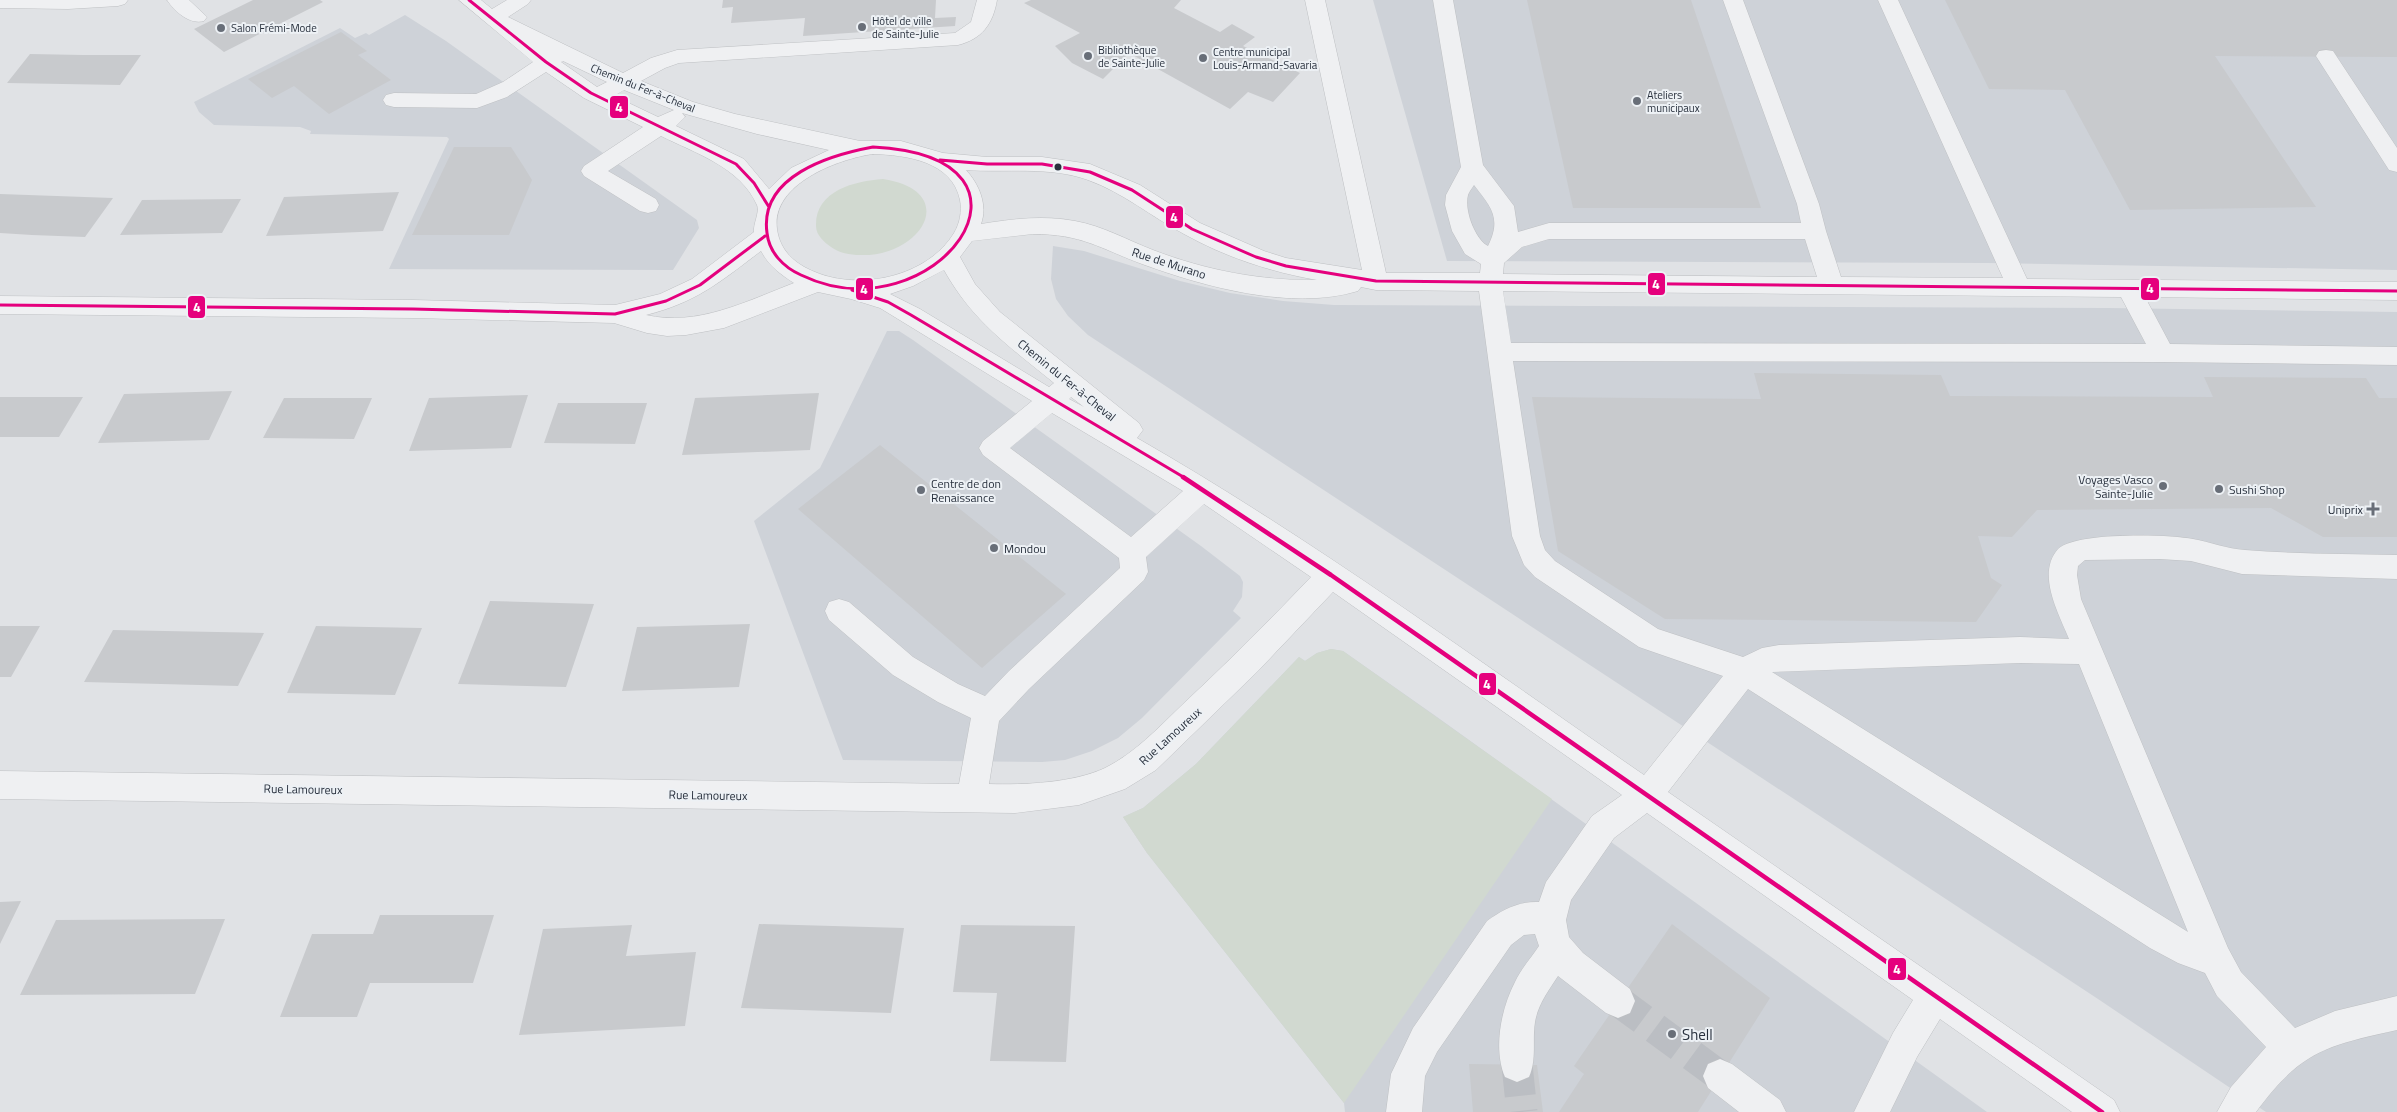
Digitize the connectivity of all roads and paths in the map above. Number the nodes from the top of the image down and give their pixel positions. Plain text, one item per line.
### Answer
1 (118, 0) edge
2 (176, 0) edge
3 (469, 0) edge
4 (521, 0) edge
5 (987, 0) edge
6 (1315, 0) edge
7 (1443, 0) edge
8 (1733, 0) edge
9 (1888, 0) edge
10 (0, 2) edge
11 (197, 17) dead end
12 (493, 17) junction
13 (2326, 56) dead end
14 (554, 57) junction
15 (623, 82) junction
16 (597, 96) junction
17 (394, 100) dead end
18 (688, 107) junction
19 (661, 126) junction
20 (860, 148) junction
21 (940, 160) junction
22 (2397, 164) edge
23 (1472, 167) junction
24 (648, 205) dead end
25 (769, 207) junction
26 (1814, 231) junction
27 (965, 234) junction
28 (765, 236) junction
29 (947, 256) junction
30 (1491, 272) junction
31 (1376, 281) junction
32 (816, 283) junction
33 (1832, 285) junction
34 (2018, 286) junction
35 (2128, 288) junction
36 (852, 290) junction
37 (2397, 291) edge
38 (0, 304) edge
39 (615, 314) junction
40 (1498, 352) junction
41 (2163, 353) junction
42 (2397, 356) edge
43 (1071, 384) junction
44 (1051, 400) junction
45 (1203, 489) junction
46 (1132, 553) junction
47 (2397, 567) edge
48 (1331, 575) junction
49 (839, 611) dead end
50 (2089, 652) junction
51 (1745, 671) junction
52 (989, 712) junction
53 (0, 785) edge
54 (1647, 795) junction
55 (972, 798) junction
56 (1553, 934) junction
57 (2216, 960) junction
58 (1934, 995) junction
59 (1618, 1001) tunnel mouth
60 (2397, 1013) edge
61 (2290, 1047) junction
62 (1517, 1064) tunnel mouth
63 (1720, 1076) tunnel mouth
64 (1404, 1112) edge
65 (1768, 1112) edge
66 (1872, 1112) edge
67 (2102, 1112) edge
68 (2235, 1112) edge

1 - 10 street
2 - 11 street
3 - 12 street, Chemin du Fer-à-Cheval
4 - 12 street
5 - 15 street
6 - 31 street
7 - 23 street
8 - 26 street
9 - 34 street
12 - 14 street, Chemin du Fer-à-Cheval
13 - 22 street
14 - 15 street, Chemin du Fer-à-Cheval
14 - 16 street, Chemin du Fer-à-Cheval
14 - 17 street
15 - 16 street
15 - 18 street, Chemin du Fer-à-Cheval
16 - 19 street, Chemin du Fer-à-Cheval
18 - 19 street
18 - 20 street, Chemin du Fer-à-Cheval
19 - 24 street
19 - 25 street, Chemin du Fer-à-Cheval
20 - 21 street
20 - 25 street
21 - 27 street
21 - 31 street, Rue de Murano
23 - 30 street
23 - 30 street
25 - 28 street
26 - 30 street
26 - 33 street
27 - 29 street
27 - 31 street, Rue de Murano
28 - 32 street
28 - 39 street
29 - 36 street
29 - 43 street, Chemin du Fer-à-Cheval
30 - 31 street, Rue de Murano
30 - 33 street, Rue de Murano
30 - 40 street
32 - 36 street
32 - 39 street
33 - 34 street, Rue de Murano
34 - 35 street, Rue de Murano
35 - 37 street, Rue de Murano
35 - 41 street
36 - 44 street, Chemin du Fer-à-Cheval
38 - 39 street
40 - 41 street
40 - 51 street
41 - 42 street
43 - 44 street
43 - 45 street, Chemin du Fer-à-Cheval
44 - 45 street, Chemin du Fer-à-Cheval
44 - 46 street
45 - 46 street
45 - 48 street, Chemin du Fer-à-Cheval
46 - 52 street
47 - 50 street
48 - 54 street, Chemin du Fer-à-Cheval
48 - 55 street, Rue Lamoureux
49 - 52 street
50 - 51 street
50 - 57 street
51 - 54 street
51 - 57 street
52 - 55 street
53 - 55 street, Rue Lamoureux
54 - 56 street
54 - 58 street, Chemin du Fer-à-Cheval
56 - 59 street
56 - 62 street
56 - 64 street
57 - 61 street
58 - 66 street
58 - 67 street, Chemin du Fer-à-Cheval
60 - 61 street
61 - 68 street
63 - 65 street

